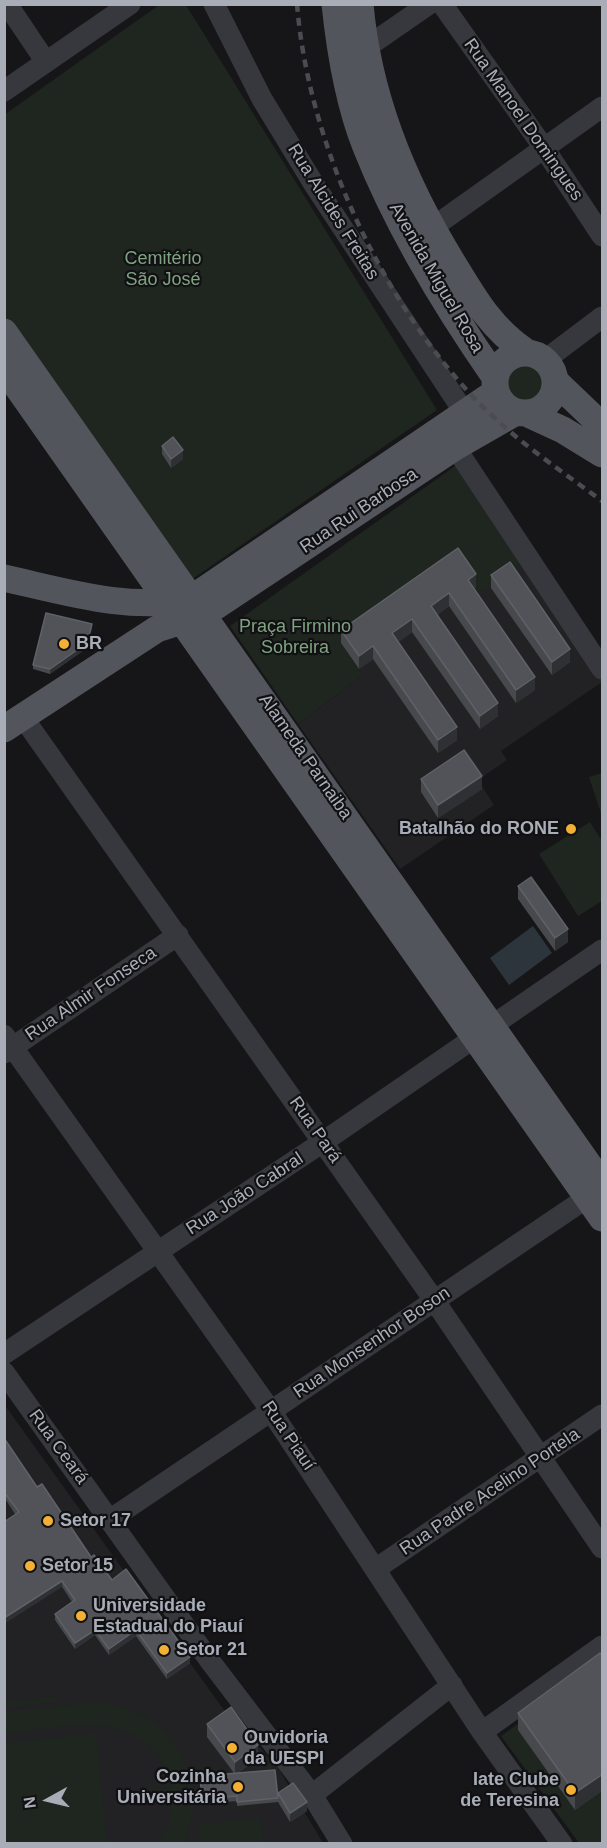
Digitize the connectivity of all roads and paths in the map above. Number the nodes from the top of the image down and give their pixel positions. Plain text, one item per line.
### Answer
1 (7, 4) edge
2 (130, 4) edge
3 (214, 4) edge
4 (334, 4) edge
5 (360, 4) edge
6 (429, 4) edge
7 (442, 4) edge
8 (364, 49) junction
9 (46, 62) junction
10 (4, 92) edge
11 (603, 107) edge
12 (544, 148) junction
13 (421, 236) junction
14 (603, 236) edge
15 (603, 317) edge
16 (4, 332) edge
17 (542, 364) junction
18 (4, 368) edge
19 (496, 384) junction
20 (464, 412) junction
21 (521, 412) junction
22 (603, 426) edge
23 (455, 447) junction
24 (603, 454) edge
25 (359, 499) junction
26 (4, 578) edge
27 (119, 603) junction
28 (187, 609) junction
29 (129, 645) junction
30 (603, 669) edge
31 (13, 722) edge
32 (178, 934) junction
33 (603, 950) edge
34 (484, 1030) junction
35 (7, 1045) edge
36 (323, 1142) junction
37 (599, 1196) edge
38 (157, 1251) junction
39 (434, 1300) junction
40 (4, 1354) edge
41 (4, 1372) edge
42 (271, 1411) junction
43 (603, 1415) edge
44 (543, 1457) junction
45 (111, 1519) junction
46 (603, 1548) edge
47 (377, 1569) junction
48 (603, 1646) edge
49 (452, 1685) junction
50 (482, 1732) junction
51 (312, 1795) junction
52 (342, 1844) edge
53 (562, 1844) edge

1 - 9 street
2 - 9 street
3 - 20 street, Rua Alcides Freitas
4 - 13 main road, Avenida Miguel Rosa
5 - 8 main road, Avenida Miguel Rosa
6 - 8 street
7 - 12 street, Rua Manoel Domingues
8 - 13 main road, Avenida Miguel Rosa
9 - 10 street
11 - 12 street
12 - 13 street
12 - 14 street, Rua Manoel Domingues
13 - 17 main road, Avenida Miguel Rosa
13 - 19 main road, Avenida Miguel Rosa
15 - 17 street
16 - 28 main road, Alameda Parnaiba
17 - 19 main road
17 - 21 main road
17 - 22 main road, Avenida Miguel Rosa
18 - 28 main road, Alameda Parnaiba
19 - 20 main road, Rua Rui Barbosa
19 - 21 main road
20 - 25 main road, Rua Rui Barbosa
21 - 23 main road, Rua Rui Barbosa
21 - 24 main road
23 - 25 main road, Rua Rui Barbosa
23 - 30 street
25 - 28 main road, Rua Rui Barbosa
26 - 27 main road
27 - 28 main road
27 - 29 main road
28 - 29 main road, Rua Rui Barbosa
28 - 34 main road, Alameda Parnaiba
29 - 31 main road, Rua Rui Barbosa
31 - 32 street, Rua Pará
32 - 35 street, Rua Almir Fonseca
32 - 36 street, Rua Pará
33 - 34 street, Rua João Cabral
34 - 36 street, Rua João Cabral
34 - 37 main road, Alameda Parnaiba
35 - 38 street, Rua Piauí
36 - 38 street, Rua João Cabral
36 - 39 street, Rua Pará
37 - 39 street, Rua Monsenhor Boson
38 - 40 street, Rua João Cabral
38 - 42 street, Rua Piauí
39 - 42 street, Rua Monsenhor Boson
39 - 44 street, Rua Pará
41 - 45 street, Rua Ceará
42 - 45 street, Rua Monsenhor Boson
42 - 47 street, Rua Piauí
43 - 44 street, Rua Padre Acelino Portela
44 - 46 street, Rua Pará
44 - 47 street, Rua Padre Acelino Portela
45 - 51 street, Rua Ceará
47 - 49 street, Rua Piauí
48 - 50 street
49 - 50 street, Rua Piauí
49 - 51 street
50 - 53 street, Rua Piauí
51 - 52 street, Rua Ceará

